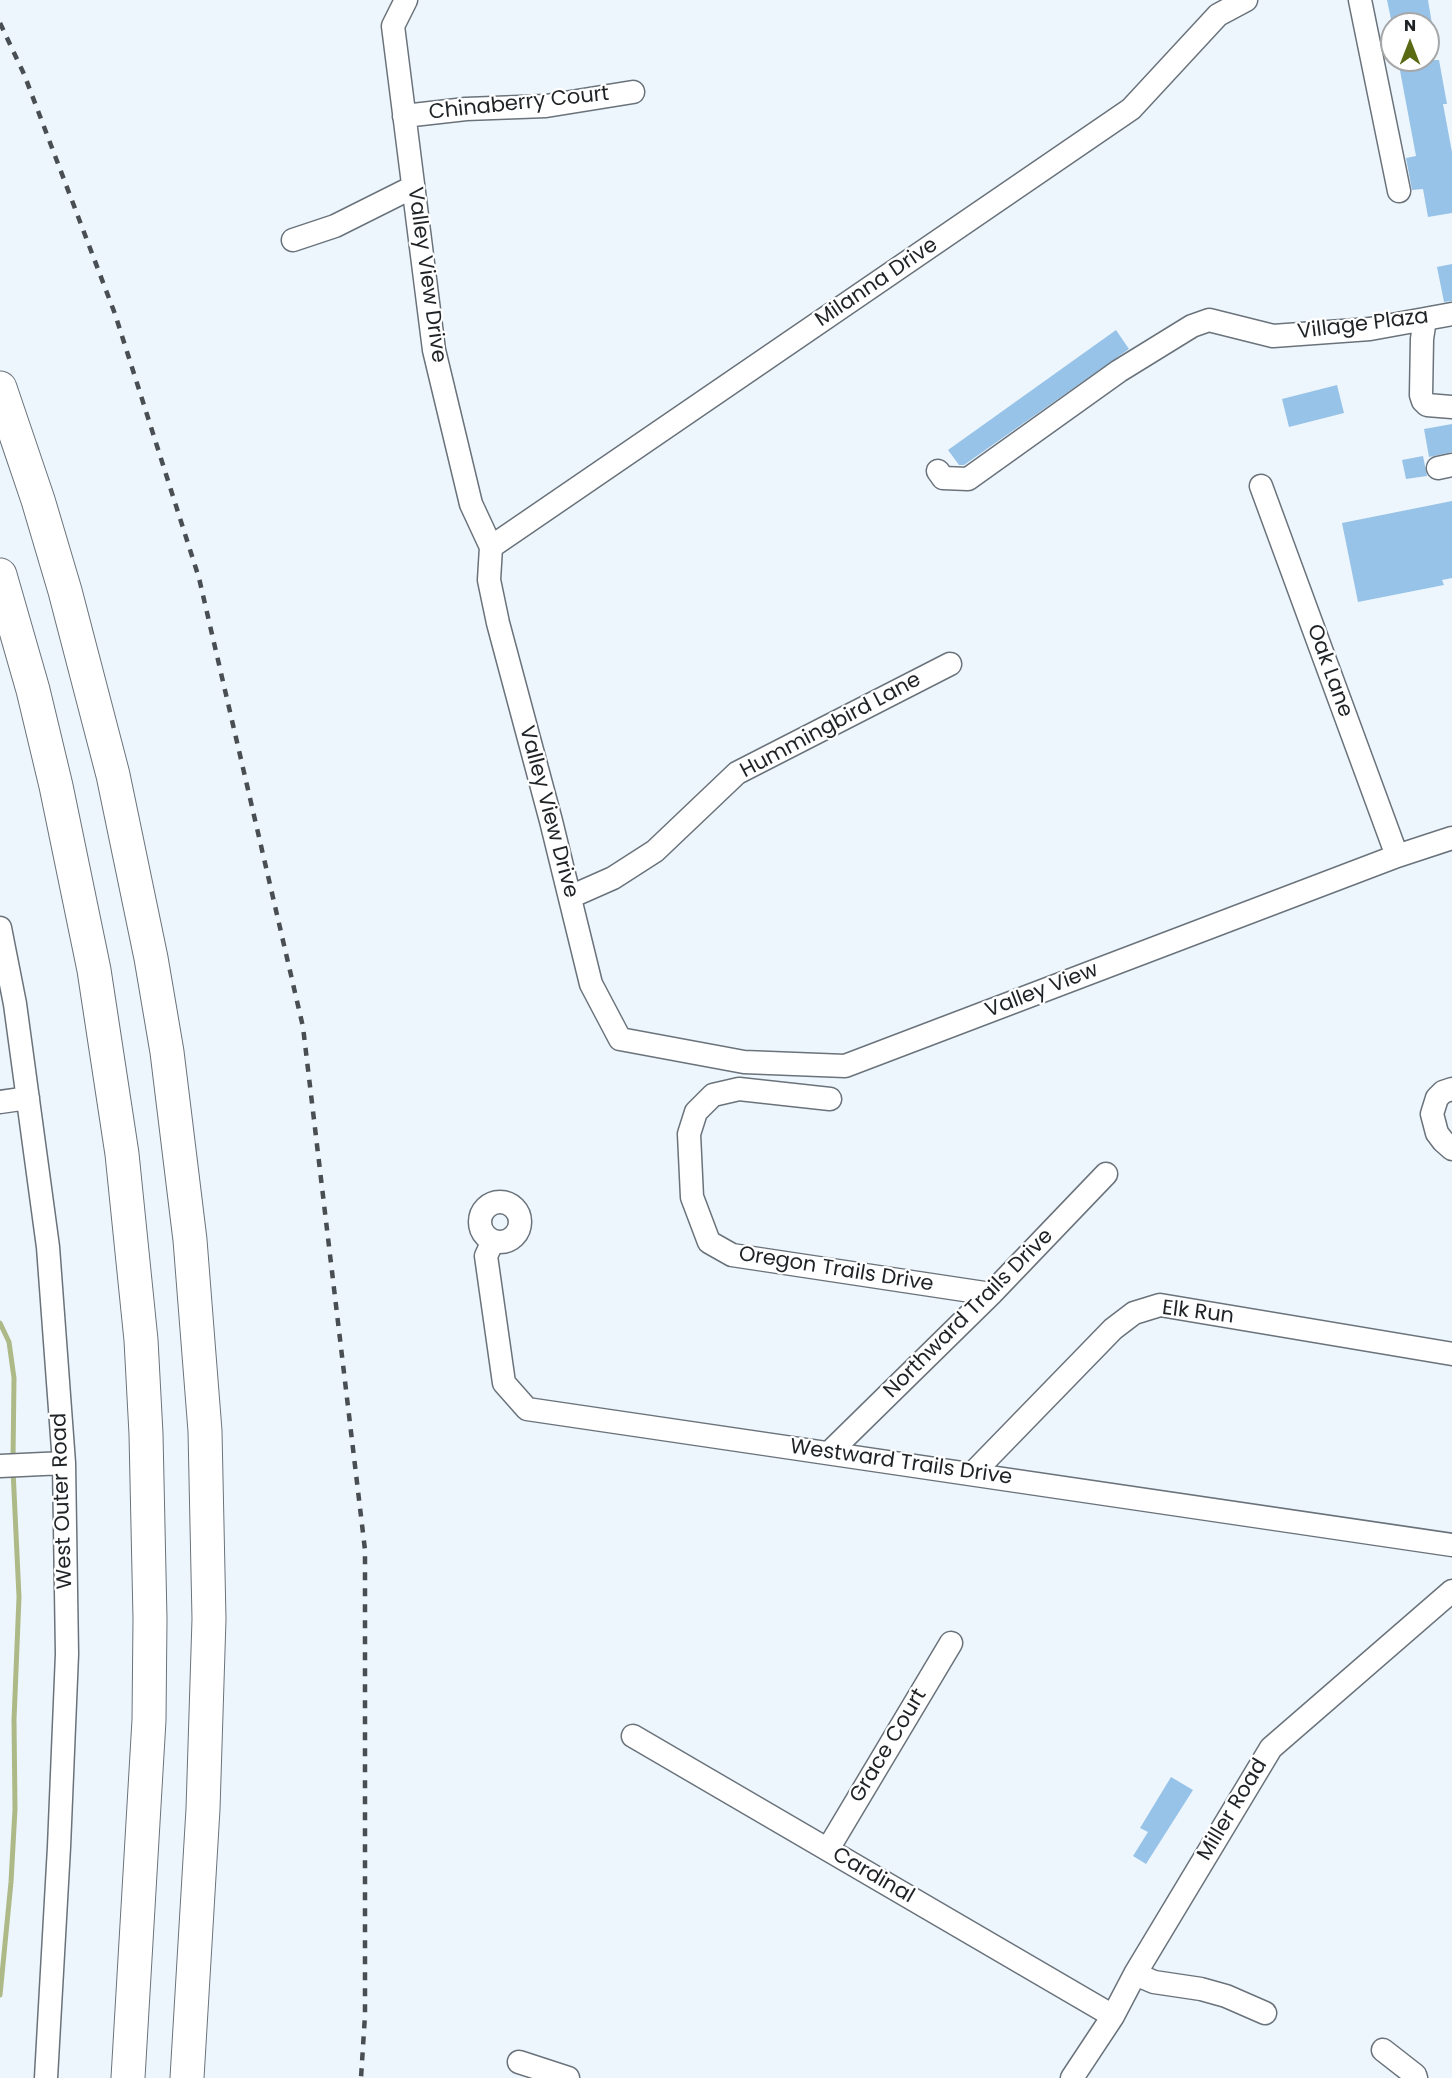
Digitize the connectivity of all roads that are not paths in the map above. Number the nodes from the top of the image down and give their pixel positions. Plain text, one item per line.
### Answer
1 (406, 0) edge
2 (1246, 0) edge
3 (1360, 0) edge
4 (633, 92) dead end
5 (404, 116) junction
6 (413, 187) junction
7 (1399, 191) dead end
8 (293, 240) dead end
9 (1452, 314) edge
10 (1425, 319) junction
11 (0, 388) edge
12 (1452, 407) edge
13 (938, 471) dead end
14 (1261, 486) dead end
15 (491, 547) junction
16 (0, 575) edge
17 (950, 664) dead end
18 (1452, 838) edge
19 (1397, 856) junction
20 (570, 897) junction
21 (0, 928) edge
22 (620, 1039) joint
23 (1452, 1089) edge
24 (28, 1098) junction
25 (830, 1099) dead end
26 (0, 1102) edge
27 (1452, 1149) edge
28 (1106, 1174) dead end
29 (493, 1241) dead end
30 (991, 1294) junction
31 (1452, 1354) edge
32 (831, 1452) junction
33 (64, 1463) junction
34 (0, 1466) edge
35 (973, 1473) junction
36 (1452, 1545) edge
37 (1452, 1591) edge
38 (951, 1643) dead end
39 (633, 1736) dead end
40 (828, 1849) junction
41 (1135, 1974) junction
42 (1264, 2013) dead end
43 (1113, 2016) junction
44 (1383, 2050) dead end
45 (519, 2062) dead end
46 (46, 2078) edge
47 (128, 2078) edge
48 (187, 2078) edge
49 (568, 2078) edge
50 (1072, 2078) edge
51 (1416, 2078) edge

1 - 5 street, Valley View Drive
2 - 15 street, Milanna Drive
3 - 7 street
4 - 5 street, Chinaberry Court
5 - 6 street, Valley View Drive
6 - 8 street
6 - 15 street, Valley View Drive
9 - 10 street, Village Plaza
10 - 12 street
10 - 13 street, Village Plaza
11 - 48 highway
14 - 19 street, Oak Lane
15 - 20 street, Valley View Drive
16 - 47 highway
17 - 20 street, Hummingbird Lane
18 - 19 street, Valley View
19 - 22 street, Valley View
20 - 22 street, Valley View Drive
21 - 24 street, West Outer Road
23 - 27 street
24 - 26 street
24 - 33 street, West Outer Road
25 - 30 street, Oregon Trails Drive
28 - 30 street, Northward Trails Drive
29 - 32 street, Westward Trails Drive
30 - 32 street, Northward Trails Drive
31 - 35 street, Elk Run
32 - 35 street, Westward Trails Drive
33 - 34 street
33 - 46 street, West Outer Road
35 - 36 street, Westward Trails Drive
37 - 41 street, Miller Road
38 - 40 street, Grace Court
39 - 40 street, Cardinal
40 - 43 street, Cardinal
41 - 42 street
41 - 43 street, Miller Road
43 - 50 street, Miller Road
44 - 51 street
45 - 49 street

